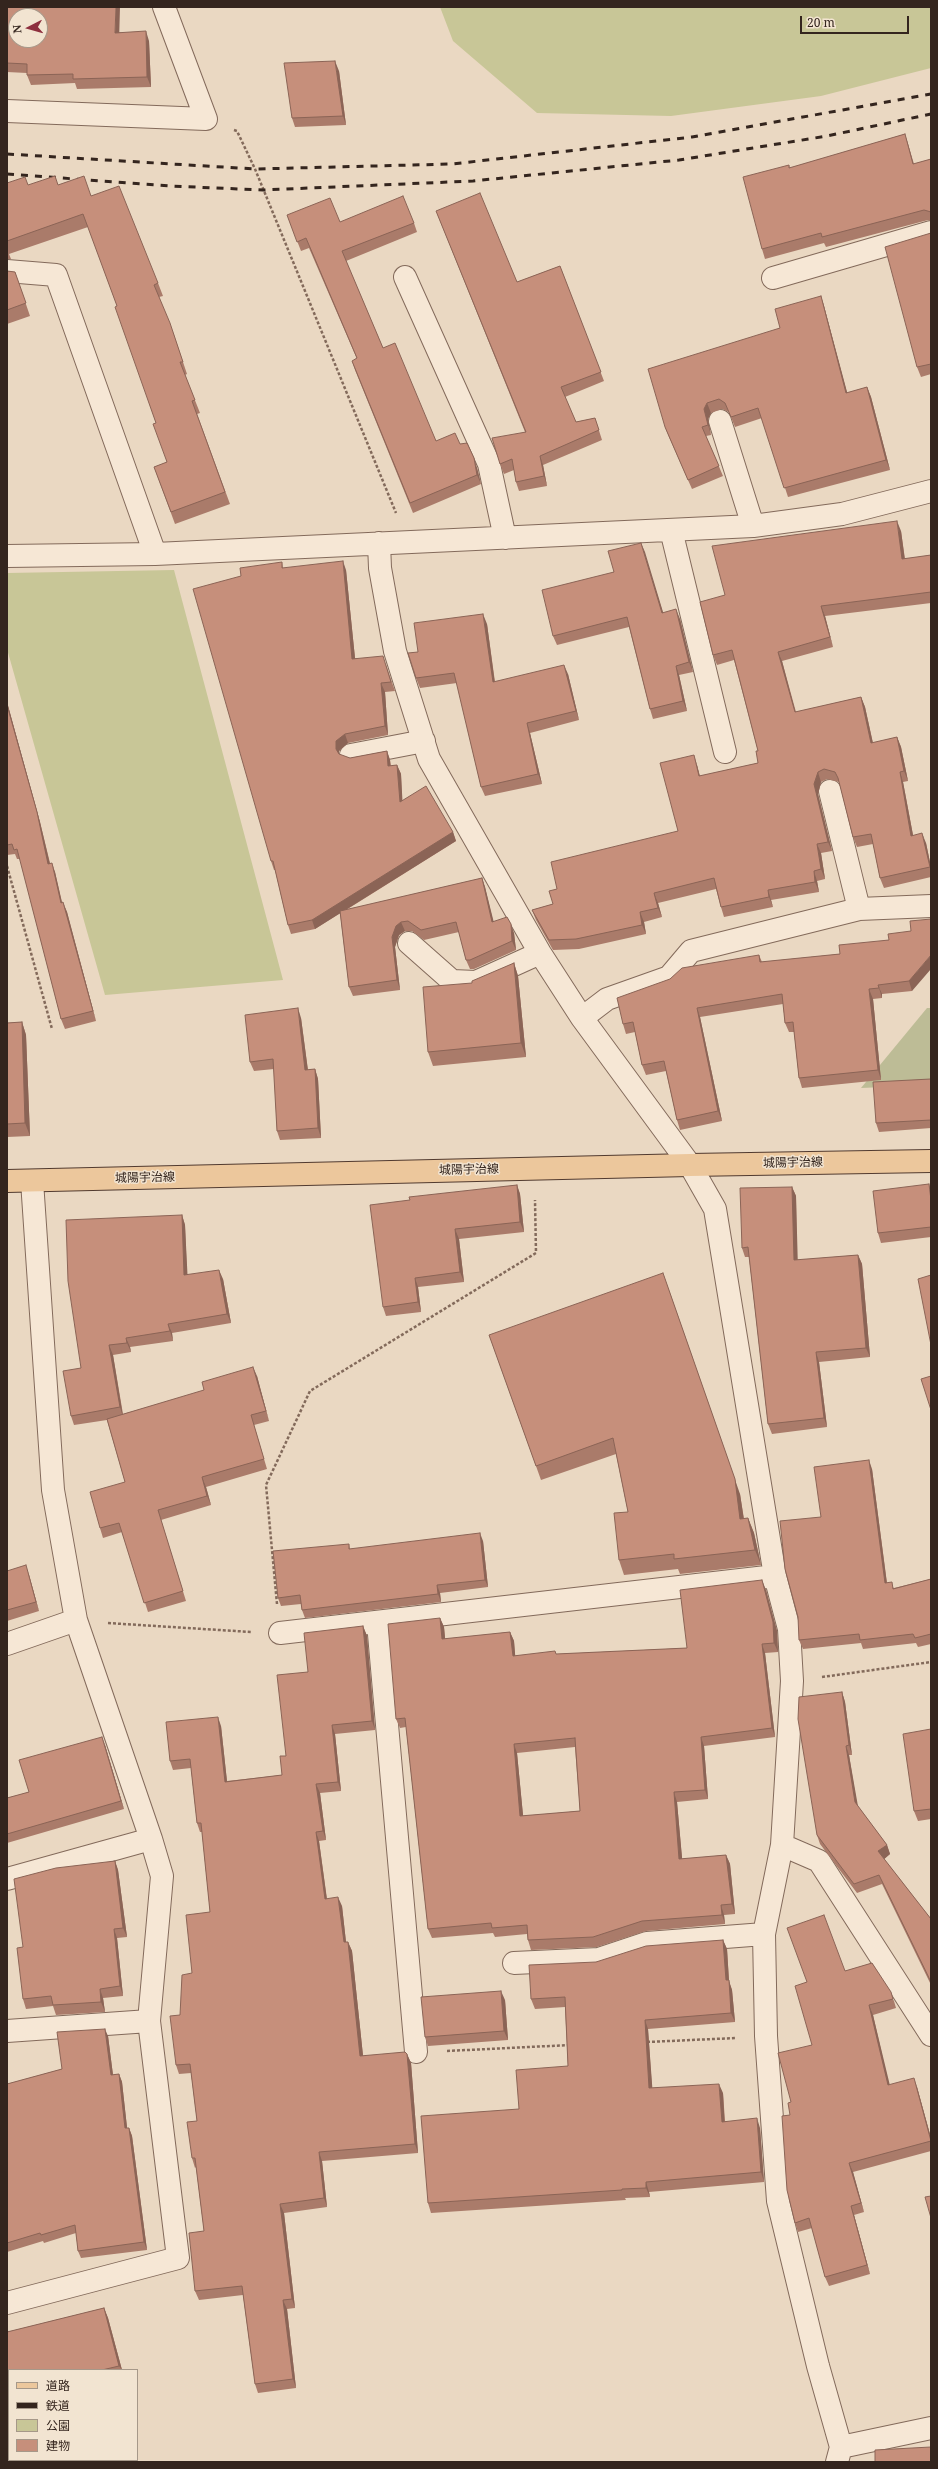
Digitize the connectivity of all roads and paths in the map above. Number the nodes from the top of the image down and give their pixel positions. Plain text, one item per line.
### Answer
1 (164, 7) edge
2 (7, 110) edge
3 (206, 119) junction
4 (931, 232) edge
5 (7, 271) edge
6 (405, 277) dead end
7 (773, 278) dead end
8 (720, 421) dead end
9 (931, 490) edge
10 (753, 526) junction
11 (671, 530) junction
12 (505, 538) junction
13 (408, 542) junction
14 (380, 544) junction
15 (155, 554) junction
16 (7, 556) edge
17 (424, 741) junction
18 (725, 752) dead end
19 (351, 755) dead end
20 (830, 791) dead end
21 (7, 866) edge
22 (931, 906) edge
23 (859, 909) junction
24 (409, 944) dead end
25 (540, 953) junction
26 (582, 1018) junction
27 (52, 1029) dead end
28 (931, 1161) edge
29 (690, 1165) junction
30 (534, 1168) junction
31 (7, 1181) edge
32 (32, 1181) junction
33 (775, 1576) junction
34 (76, 1620) junction
35 (378, 1623) junction
36 (280, 1633) junction
37 (7, 1644) edge
38 (931, 1662) edge
39 (792, 1681) junction
40 (151, 1838) junction
41 (782, 1845) junction
42 (7, 1879) edge
43 (764, 1934) junction
44 (514, 1963) dead end
45 (149, 2021) junction
46 (7, 2031) edge
47 (931, 2035) edge
48 (766, 2036) junction
49 (639, 2042) edge
50 (575, 2045) edge
51 (416, 2052) joint
52 (7, 2303) edge
53 (931, 2428) edge
54 (839, 2455) edge

1 - 3 street
2 - 3 street
3 - 13 path
4 - 7 street
5 - 15 street
6 - 12 street
8 - 10 street
9 - 10 street
10 - 11 street
11 - 12 street
11 - 18 street
12 - 13 street
13 - 14 street
14 - 15 street
14 - 17 street
15 - 16 street
17 - 19 street
17 - 25 street
20 - 23 street
21 - 27 path
22 - 23 street
23 - 26 street
24 - 25 street
25 - 26 street
26 - 29 street
28 - 29 main road, 城陽宇治線
29 - 30 main road, 城陽宇治線
29 - 33 street
30 - 32 main road, 城陽宇治線
30 - 36 path
31 - 32 main road, 城陽宇治線
32 - 34 street
33 - 35 street
33 - 39 street
34 - 36 path
34 - 37 street
34 - 40 street
35 - 36 street
35 - 51 street
38 - 39 path
39 - 41 street
40 - 42 street
40 - 45 street
41 - 43 street
41 - 47 street
43 - 44 street
43 - 48 street
45 - 46 street
45 - 52 street
48 - 49 path
48 - 54 street
50 - 51 path
53 - 54 street

